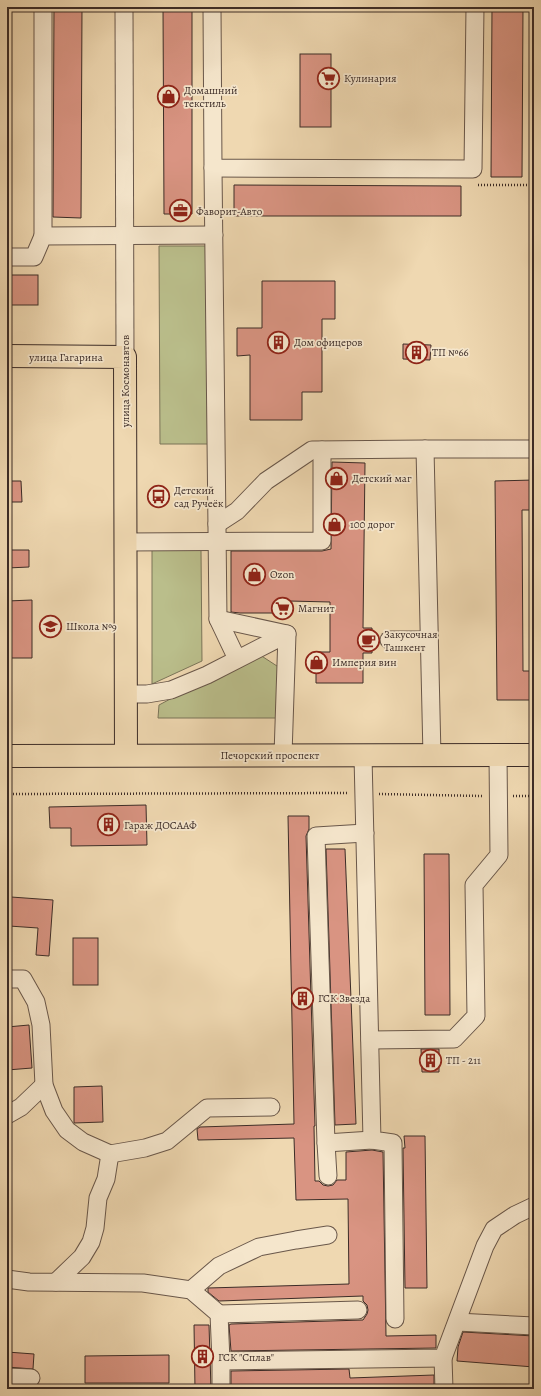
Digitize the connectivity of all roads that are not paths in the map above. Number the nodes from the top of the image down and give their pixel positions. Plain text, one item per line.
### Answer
1 (43, 7) edge
2 (124, 7) edge
3 (212, 7) edge
4 (475, 7) edge
5 (213, 168) junction
6 (214, 235) junction
7 (43, 236) junction
8 (125, 236) junction
9 (7, 258) edge
10 (7, 356) edge
11 (126, 357) junction
12 (425, 449) junction
13 (322, 450) junction
14 (534, 450) edge
15 (217, 524) junction
16 (126, 542) junction
17 (217, 542) junction
18 (218, 620) junction
19 (287, 634) junction
20 (389, 640) dead end
21 (429, 640) junction
22 (237, 659) junction
23 (126, 694) junction
24 (126, 755) junction
25 (283, 755) junction
26 (7, 756) edge
27 (363, 756) junction
28 (432, 756) junction
29 (498, 756) junction
30 (534, 756) edge
31 (365, 833) junction
32 (7, 979) edge
33 (370, 1040) junction
34 (44, 1085) junction
35 (271, 1107) dead end
36 (7, 1115) edge
37 (372, 1140) junction
38 (326, 1143) junction
39 (110, 1154) junction
40 (328, 1176) dead end
41 (534, 1206) edge
42 (328, 1235) dead end
43 (7, 1279) edge
44 (56, 1282) junction
45 (191, 1290) junction
46 (358, 1310) dead end
47 (220, 1314) junction
48 (394, 1320) dead end
49 (457, 1322) junction
50 (534, 1326) edge
51 (443, 1358) junction
52 (221, 1361) junction
53 (7, 1377) edge
54 (32, 1378) dead end
55 (221, 1389) edge
56 (444, 1389) edge

1 - 7 street
2 - 8 street, улица Космонавтов
3 - 5 street
4 - 5 street
5 - 6 street
6 - 8 street
6 - 15 street
7 - 8 street
7 - 9 street
8 - 11 street, улица Космонавтов
10 - 11 main road, улица Гагарина
11 - 16 main road, улица Космонавтов
12 - 13 street
12 - 14 street
12 - 21 street
13 - 15 street
13 - 17 street
15 - 17 street
16 - 17 street
16 - 23 main road, улица Космонавтов
17 - 18 street
18 - 19 street
18 - 22 street
19 - 22 street
19 - 25 street
20 - 21 street
21 - 28 street
22 - 23 street
23 - 24 main road, улица Космонавтов
24 - 25 main road, Печорский проспект
24 - 26 main road, Печорский проспект
25 - 27 main road, Печорский проспект
27 - 28 main road, Печорский проспект
27 - 31 street
28 - 29 main road, Печорский проспект
29 - 30 main road, Печорский проспект
29 - 33 street
31 - 33 street
31 - 38 street
32 - 34 street
33 - 37 street
34 - 36 street
34 - 39 street
35 - 39 street
37 - 38 street
37 - 48 street
38 - 40 street
39 - 44 street
41 - 49 street
42 - 45 street
43 - 44 street
44 - 45 street
45 - 47 street
46 - 47 street
47 - 52 street
49 - 50 street
49 - 51 street
51 - 52 street
51 - 56 street
52 - 55 street
53 - 54 street

